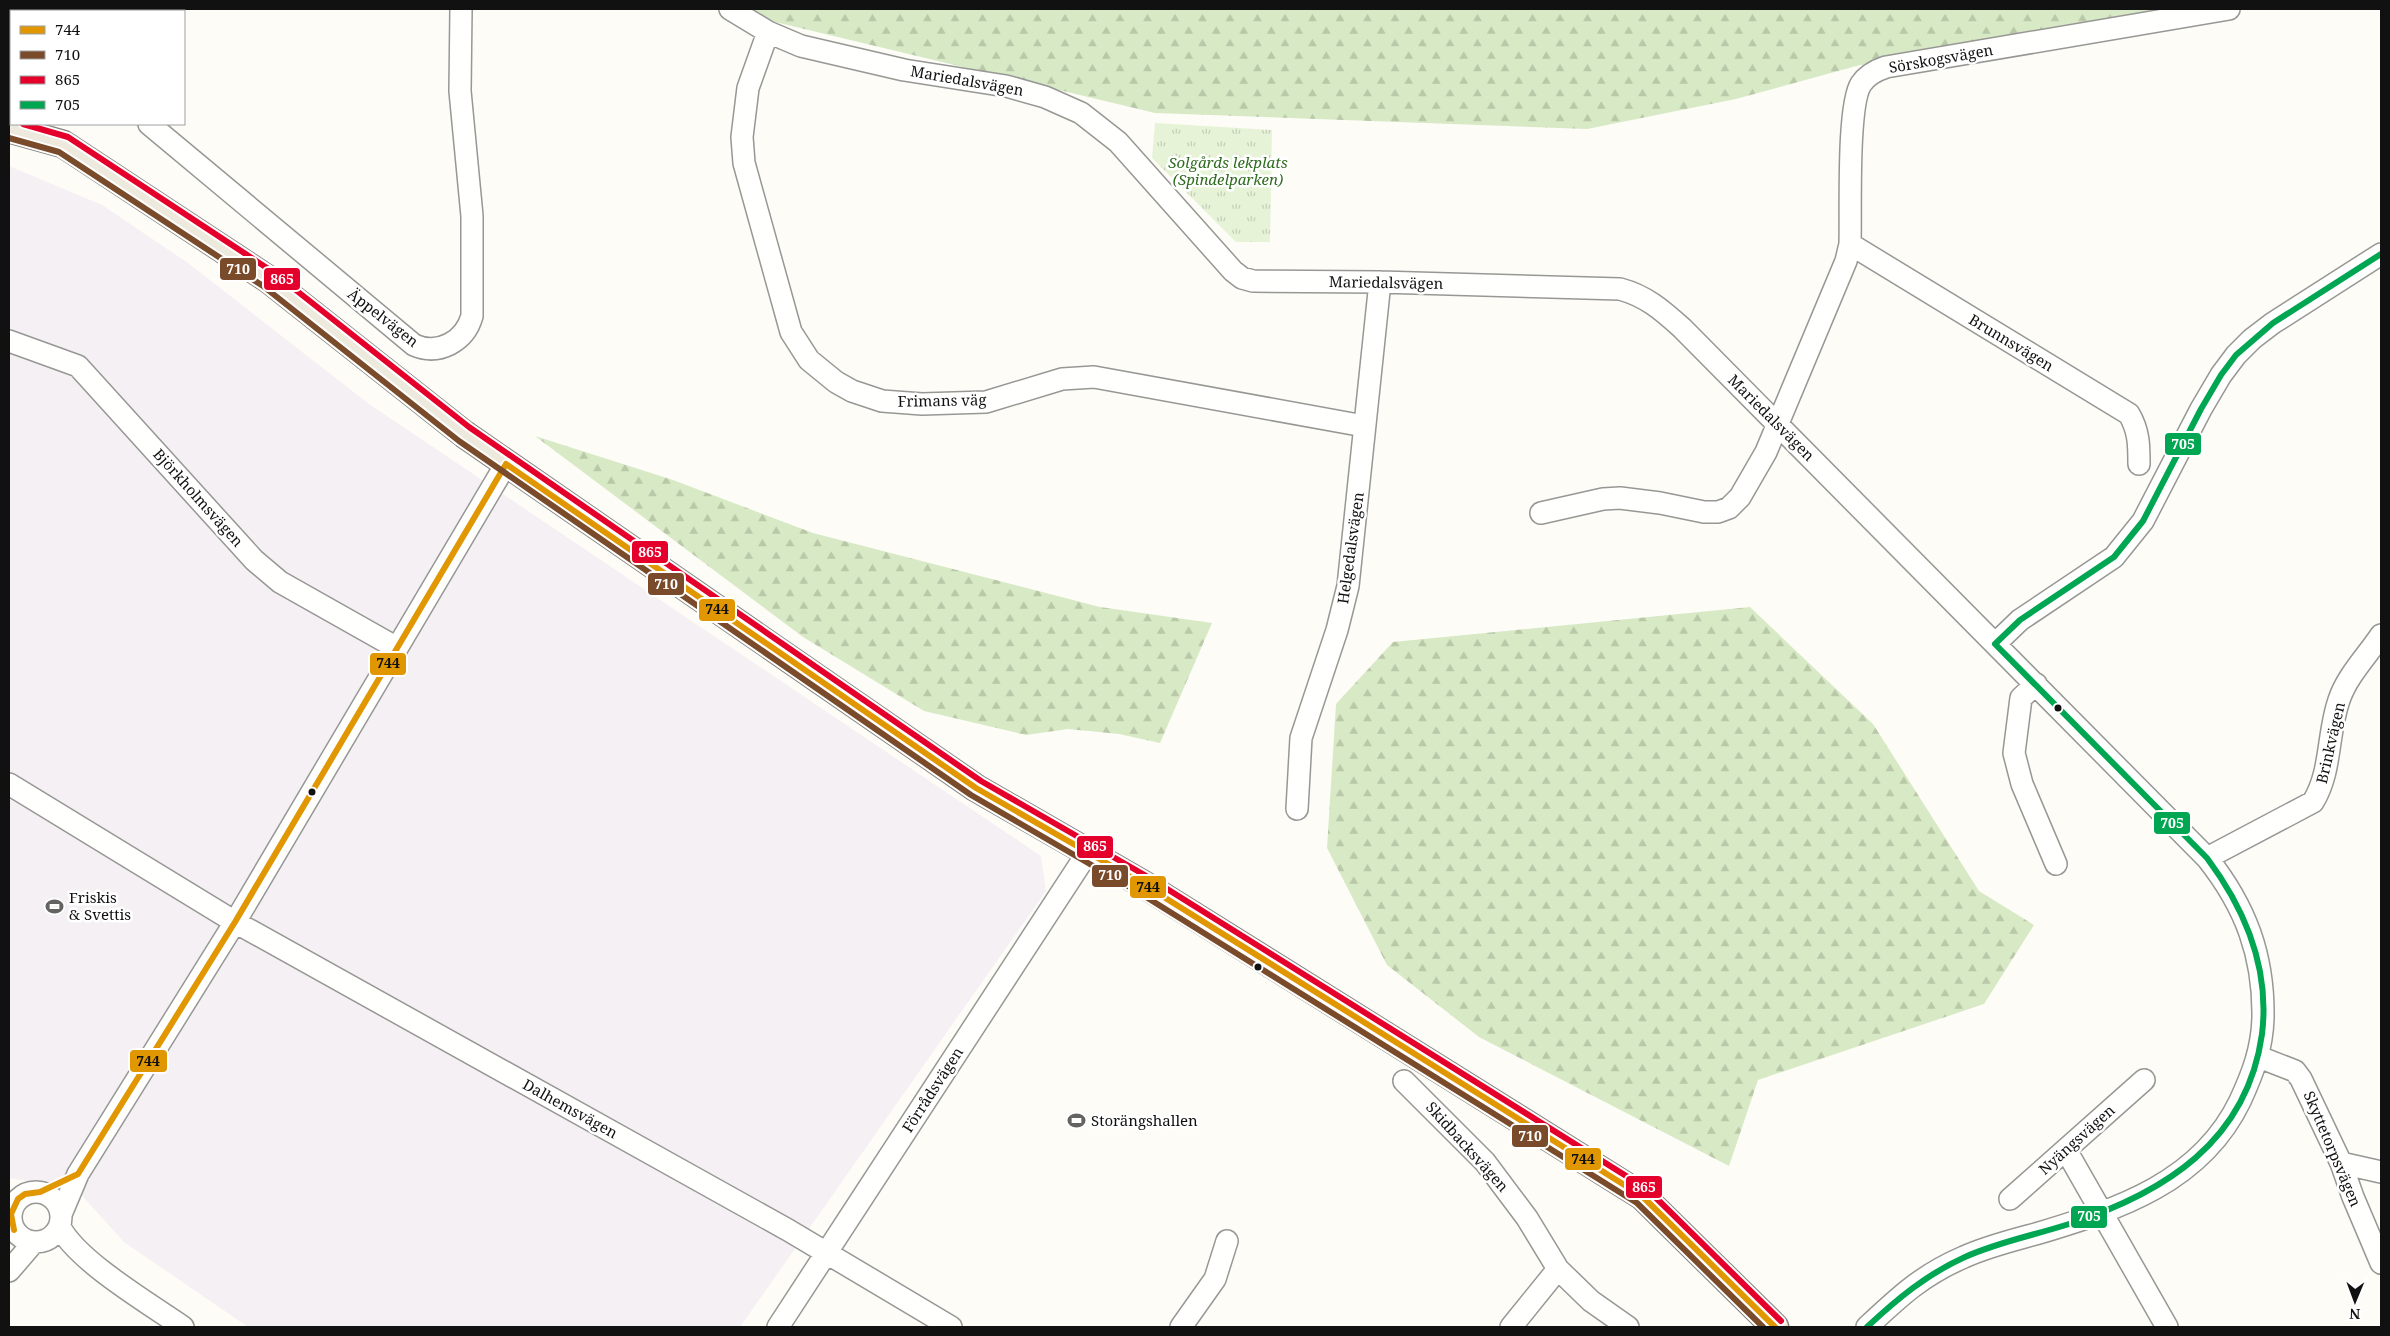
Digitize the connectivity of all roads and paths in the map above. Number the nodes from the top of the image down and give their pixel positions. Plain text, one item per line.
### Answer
1 (461, 9) edge
2 (730, 9) edge
3 (2229, 9) edge
4 (768, 32) junction
5 (150, 125) edge
6 (9, 129) edge
7 (1850, 244) junction
8 (2381, 254) edge
9 (1380, 282) junction
10 (9, 341) edge
11 (1776, 424) junction
12 (1364, 426) junction
13 (506, 464) junction
14 (2139, 464) dead end
15 (1541, 513) dead end
16 (2381, 635) edge
17 (1995, 644) junction
18 (397, 648) junction
19 (2036, 684) junction
20 (9, 784) edge
21 (1297, 809) dead end
22 (1088, 852) junction
23 (2207, 858) junction
24 (2056, 864) dead end
25 (235, 922) junction
26 (2259, 1057) junction
27 (1404, 1080) dead end
28 (2144, 1080) dead end
29 (2066, 1150) junction
30 (2341, 1163) junction
31 (2381, 1172) edge
32 (78, 1174) junction
33 (25, 1193) edge
34 (2010, 1199) dead end
35 (2100, 1212) junction
36 (61, 1219) junction
37 (11, 1224) edge
38 (1227, 1241) dead end
39 (38, 1242) junction
40 (827, 1253) junction
41 (9, 1254) edge
42 (85, 1257) junction
43 (2381, 1263) edge
44 (1558, 1269) junction
45 (9, 1271) edge
46 (183, 1327) edge
47 (778, 1327) edge
48 (951, 1327) edge
49 (1181, 1327) edge
50 (1510, 1327) edge
51 (1628, 1327) edge
52 (1775, 1327) edge
53 (1867, 1327) edge
54 (2167, 1327) edge

1 - 5 street, Äppelvägen
2 - 4 street, Mariedalsvägen
3 - 7 street, Sörskogsvägen
4 - 9 street, Mariedalsvägen
4 - 12 street, Frimans väg
6 - 13 main road
7 - 11 street, Sörskogsvägen
7 - 14 street, Brunnsvägen
8 - 17 street
9 - 11 street, Mariedalsvägen
9 - 12 street, Helgedalsvägen
10 - 18 street, Björkholmsvägen
11 - 15 street, Sörskogsvägen
11 - 17 street, Mariedalsvägen
12 - 21 street, Helgedalsvägen
13 - 18 street
13 - 22 main road
16 - 23 street, Brinkvägen
17 - 19 street, Mariedalsvägen
18 - 25 street
19 - 23 street, Mariedalsvägen
19 - 24 street
20 - 25 street, Dalhemsvägen
22 - 40 street, Förrådsvägen
22 - 52 main road
23 - 26 street, Mariedalsvägen
25 - 32 street
25 - 40 street, Dalhemsvägen
26 - 30 street, Skyttetorpsvägen
26 - 35 street, Mariedalsvägen
27 - 44 street, Skidbacksvägen
28 - 29 street, Nyängsvägen
29 - 34 street, Nyängsvägen
29 - 35 street
30 - 31 street
30 - 43 street, Skyttetorpsvägen
32 - 33 street
32 - 36 street
33 - 36 street
33 - 37 street
35 - 53 street, Mariedalsvägen
35 - 54 street
36 - 39 street
36 - 42 street
37 - 39 street
37 - 41 street
38 - 49 street
39 - 42 street
39 - 45 street
40 - 47 street, Förrådsvägen
40 - 48 street, Dalhemsvägen
42 - 46 street
44 - 50 street
44 - 51 street, Skidbacksvägen

